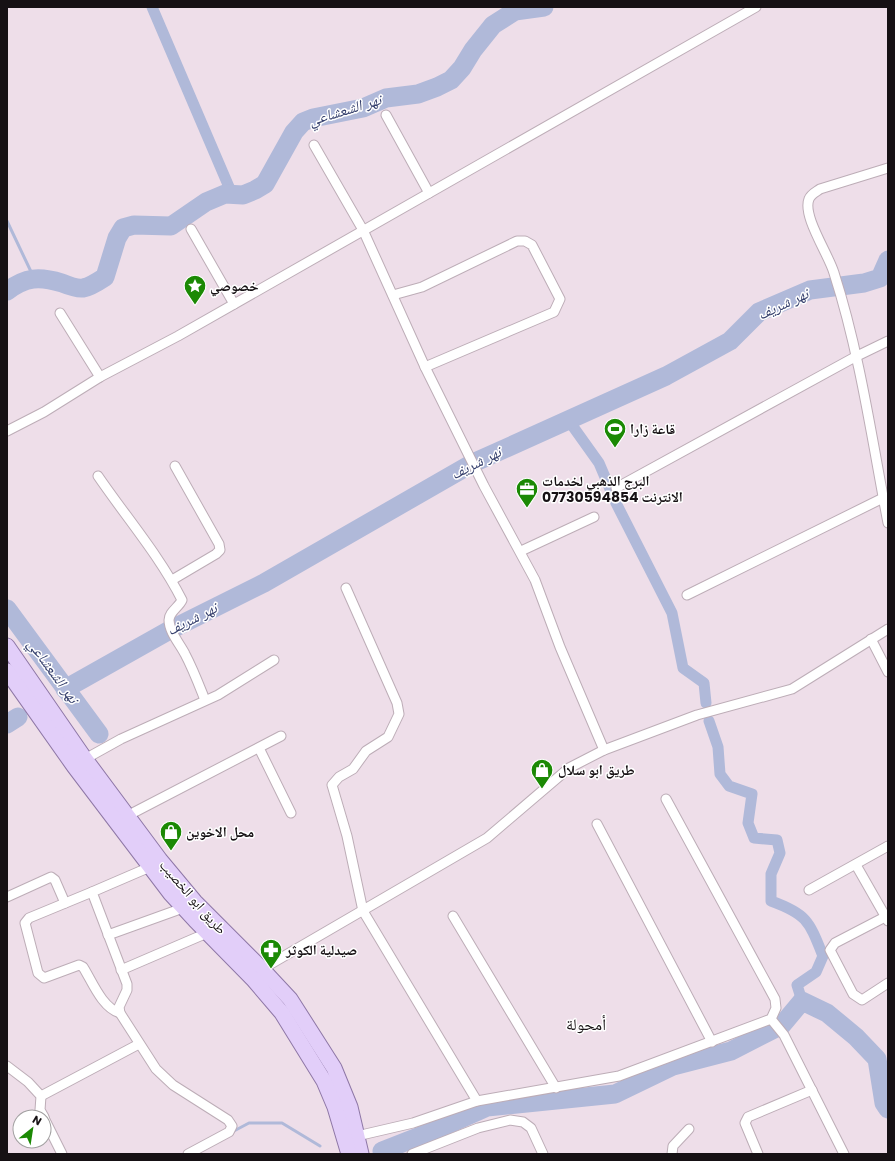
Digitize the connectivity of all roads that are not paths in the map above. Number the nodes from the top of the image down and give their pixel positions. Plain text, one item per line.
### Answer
1 (756, 7) edge
2 (386, 115) dead end
3 (314, 145) dead end
4 (888, 168) edge
5 (429, 193) junction
6 (191, 229) dead end
7 (363, 230) junction
8 (393, 294) junction
9 (234, 304) junction
10 (60, 313) dead end
11 (888, 341) edge
12 (856, 357) junction
13 (425, 367) junction
14 (100, 377) junction
15 (7, 431) edge
16 (175, 466) dead end
17 (888, 474) edge
18 (98, 476) dead end
19 (879, 478) junction
20 (616, 488) dead end
21 (883, 498) junction
22 (594, 517) dead end
23 (888, 523) edge
24 (521, 551) junction
25 (172, 580) junction
26 (346, 588) dead end
27 (687, 595) dead end
28 (888, 629) edge
29 (871, 639) junction
30 (7, 646) edge
31 (274, 660) dead end
32 (7, 671) edge
33 (888, 672) edge
34 (205, 700) junction
35 (281, 736) dead end
36 (259, 748) junction
37 (604, 750) junction
38 (85, 759) junction
39 (666, 799) dead end
40 (291, 813) dead end
41 (127, 816) junction
42 (597, 824) dead end
43 (888, 846) edge
44 (856, 864) junction
45 (150, 867) junction
46 (809, 890) dead end
47 (92, 892) junction
48 (7, 898) edge
49 (65, 903) junction
50 (183, 908) junction
51 (363, 911) junction
52 (453, 916) dead end
53 (887, 919) edge
54 (207, 933) junction
55 (108, 935) junction
56 (262, 969) junction
57 (121, 970) junction
58 (888, 983) edge
59 (120, 1013) junction
60 (296, 1021) junction
61 (774, 1022) junction
62 (712, 1042) junction
63 (139, 1044) junction
64 (8, 1066) edge
65 (556, 1088) junction
66 (812, 1090) junction
67 (42, 1096) junction
68 (477, 1102) junction
69 (40, 1109) edge
70 (688, 1129) dead end
71 (52, 1134) edge
72 (357, 1136) junction
73 (62, 1154) edge
74 (188, 1154) edge
75 (348, 1154) edge
76 (361, 1154) edge
77 (412, 1154) edge
78 (543, 1154) edge
79 (672, 1154) edge
80 (758, 1154) edge
81 (844, 1154) edge

1 - 5 street
2 - 5 street
3 - 7 street
4 - 12 street
5 - 7 street
6 - 9 street
7 - 8 street
7 - 9 street
8 - 13 street
8 - 13 street
9 - 14 street
10 - 14 street
11 - 12 street
12 - 19 street
12 - 20 street
13 - 24 street
14 - 15 street
16 - 25 street
17 - 19 street
18 - 25 street
19 - 21 street
21 - 23 street
21 - 27 street
22 - 24 street
24 - 37 street
25 - 34 street
26 - 51 street
28 - 29 street
29 - 33 street
29 - 37 street
30 - 38 main road, طريق ابو الخصيب
31 - 34 street
32 - 45 main road, طريق ابو الخصيب
34 - 38 street
35 - 36 street
36 - 40 street
36 - 41 street
37 - 51 street
38 - 41 main road, طريق ابو الخصيب
39 - 61 street
41 - 56 main road, طريق ابو الخصيب
42 - 62 street
43 - 44 street
44 - 46 street
44 - 53 street
45 - 47 street
45 - 50 main road, طريق ابو الخصيب
47 - 49 street
47 - 55 street
48 - 49 street
49 - 59 street
50 - 54 main road, طريق ابو الخصيب
50 - 55 street
51 - 56 street
51 - 68 street
52 - 65 street
53 - 58 street
54 - 57 street
54 - 60 main road, طريق ابو الخصيب
55 - 57 street
56 - 60 main road, طريق ابو الخصيب
57 - 59 street
59 - 63 street
60 - 72 main road, طريق ابو الخصيب
60 - 75 main road, طريق ابو الخصيب
61 - 62 street
61 - 66 street
62 - 65 street
63 - 67 street
63 - 74 street
64 - 67 street
65 - 68 street
66 - 80 street
66 - 81 street
67 - 69 street
68 - 72 street
70 - 79 street
71 - 73 street
72 - 76 main road, طريق ابو الخصيب
77 - 78 street

